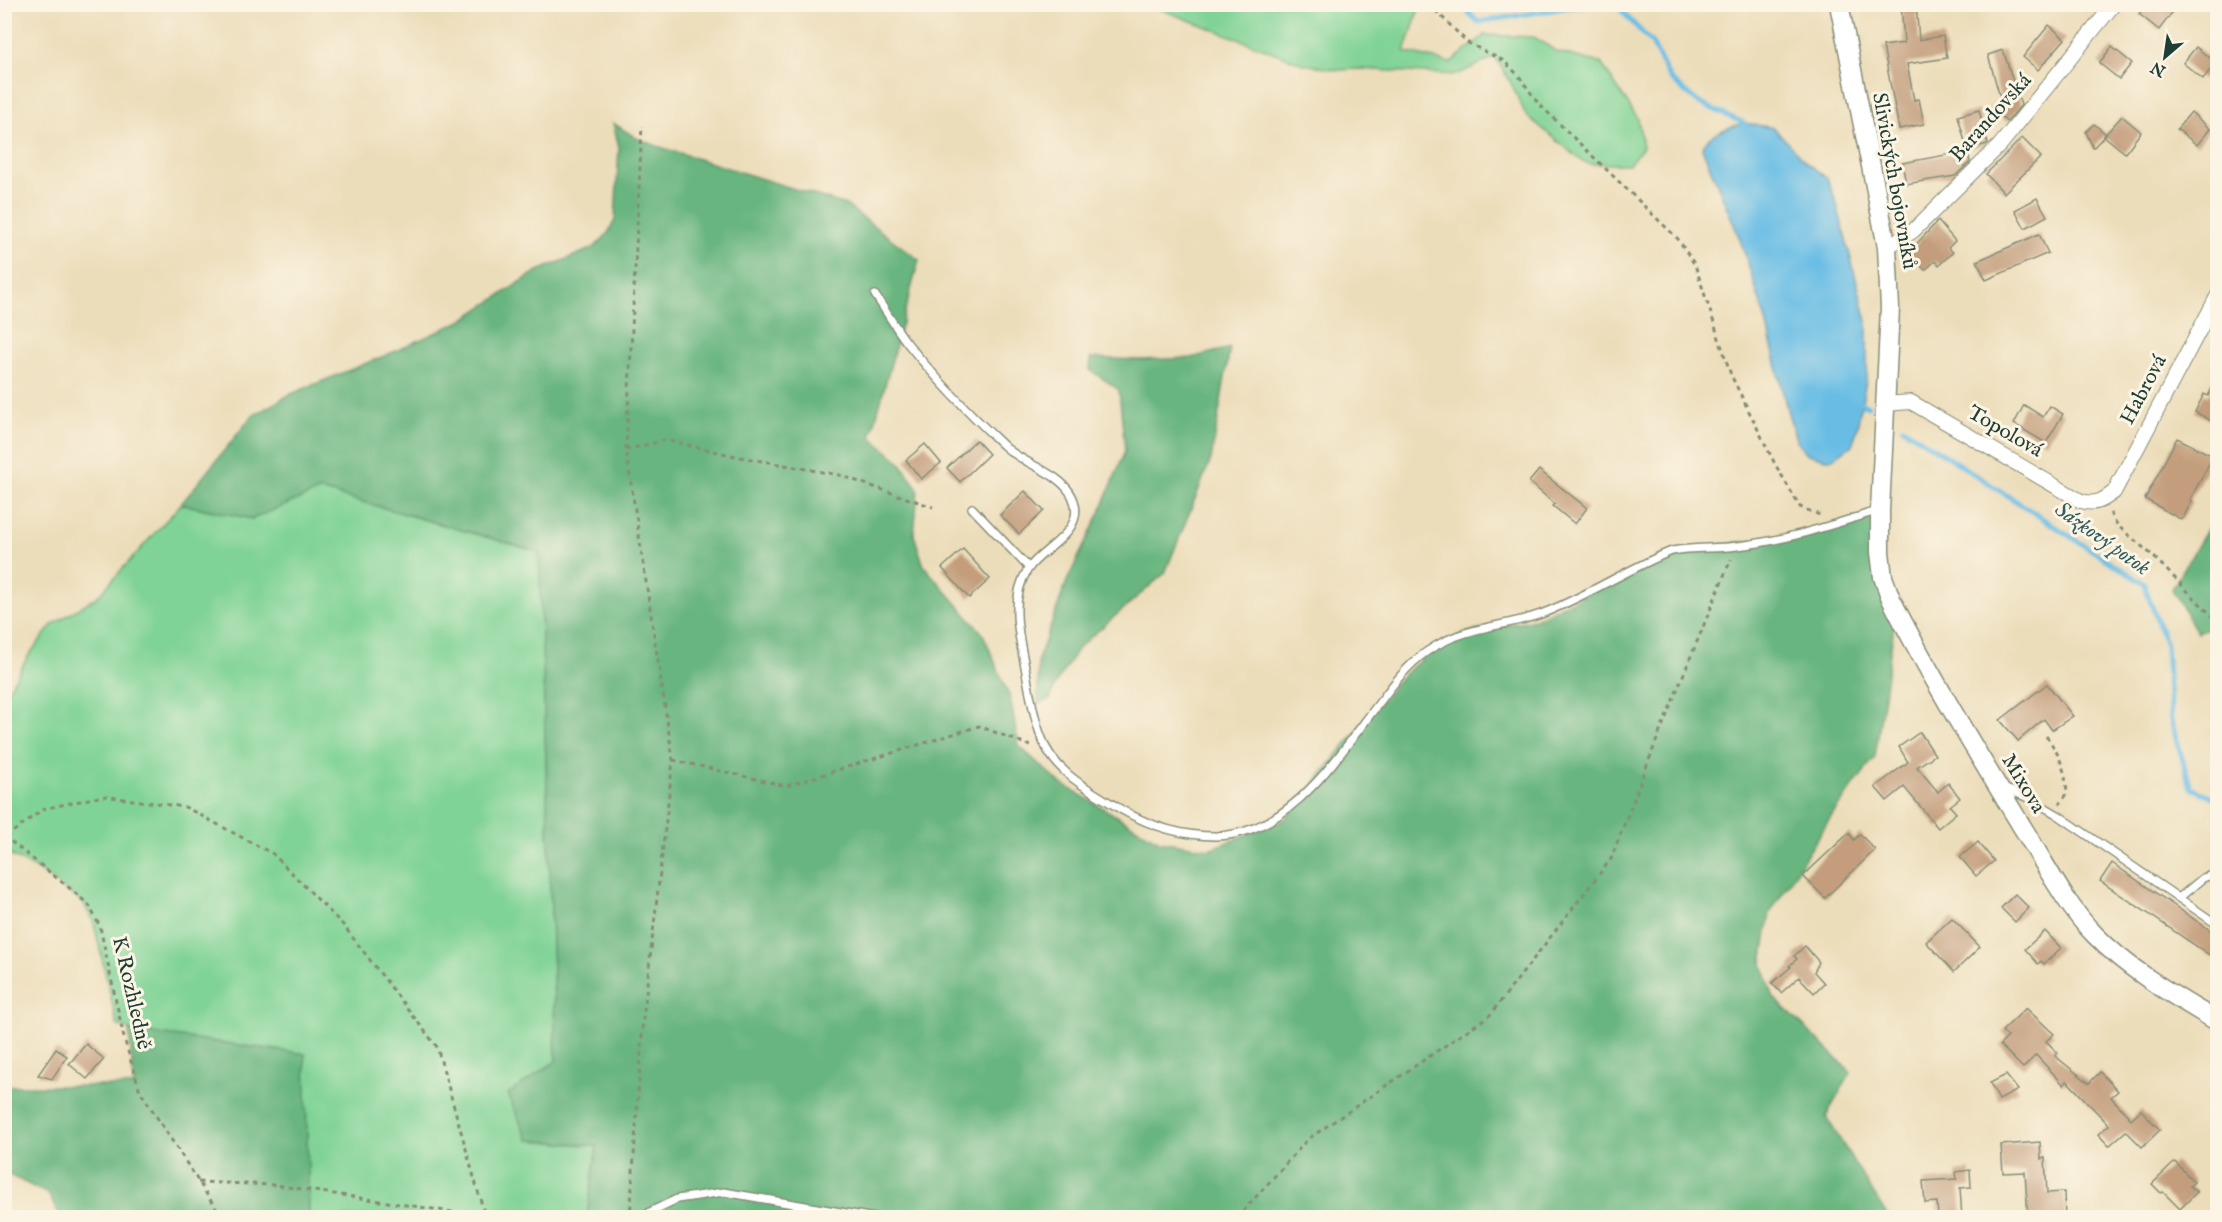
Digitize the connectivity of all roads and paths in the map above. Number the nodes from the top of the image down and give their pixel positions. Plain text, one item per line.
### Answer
1 (1429, 4) edge
2 (1839, 4) edge
3 (2114, 4) edge
4 (642, 126) dead end
5 (1887, 248) junction
6 (875, 295) dead end
7 (2217, 295) edge
8 (1885, 404) junction
9 (626, 450) junction
10 (2102, 501) junction
11 (933, 507) dead end
12 (972, 508) dead end
13 (1880, 510) junction
14 (1840, 522) junction
15 (1736, 546) junction
16 (1029, 568) junction
17 (2217, 622) edge
18 (2046, 736) dead end
19 (1035, 748) dead end
20 (673, 760) junction
21 (1998, 786) junction
22 (2054, 812) junction
23 (5, 837) edge
24 (2217, 873) edge
25 (2179, 898) junction
26 (2217, 925) edge
27 (2217, 1022) edge
28 (198, 1182) junction
29 (485, 1216) edge
30 (222, 1218) edge
31 (492, 1218) edge
32 (630, 1218) edge
33 (645, 1218) edge
34 (876, 1218) edge
35 (1237, 1218) edge

1 - 14 path
2 - 5 street, Slivických bojovníků
3 - 5 street, Barandovská
4 - 9 path
5 - 8 street, Slivických bojovníků
6 - 16 lane
7 - 10 street, Habrová
8 - 10 street, Topolová
8 - 13 street, Slivických bojovníků
9 - 11 path
9 - 20 path
10 - 17 path
12 - 16 lane
13 - 14 lane
13 - 21 street, Mixova
14 - 15 lane
15 - 16 lane
15 - 35 path
18 - 22 path
19 - 20 path
20 - 32 path
21 - 22 lane
21 - 27 street, Mixova
22 - 25 lane
23 - 28 path, K Rozhledně
23 - 29 path
24 - 25 lane
25 - 26 lane
28 - 29 path
28 - 30 path, K Rozhledně
29 - 31 path
33 - 34 lane

